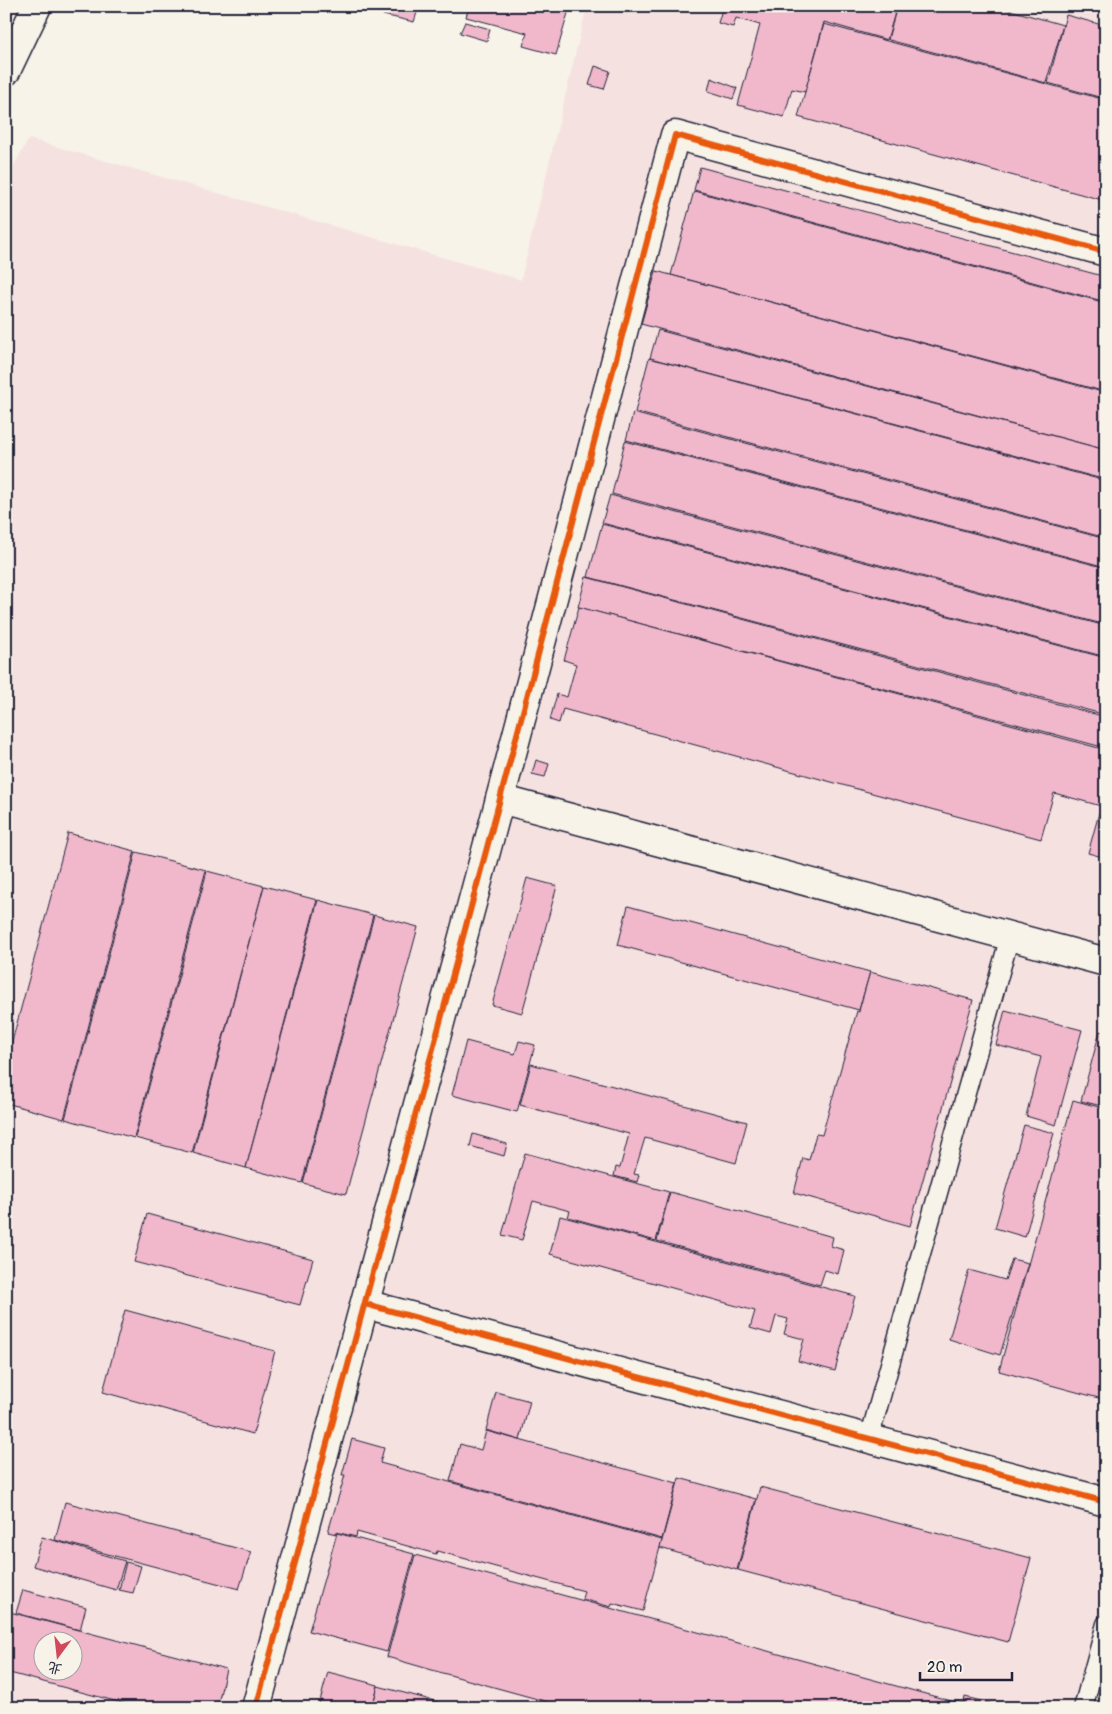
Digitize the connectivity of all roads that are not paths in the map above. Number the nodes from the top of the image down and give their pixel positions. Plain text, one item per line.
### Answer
1 (37, 6) edge
2 (6, 71) edge
3 (1106, 252) edge
4 (500, 799) junction
5 (1010, 936) junction
6 (1106, 962) edge
7 (365, 1304) junction
8 (869, 1438) junction
9 (1106, 1502) edge
10 (1106, 1624) edge
11 (256, 1708) edge
12 (1083, 1708) edge

1 - 2 street
3 - 4 street
4 - 5 street
4 - 7 street
5 - 6 street
5 - 8 lane
7 - 8 street
7 - 11 street
8 - 9 street
10 - 12 lane

